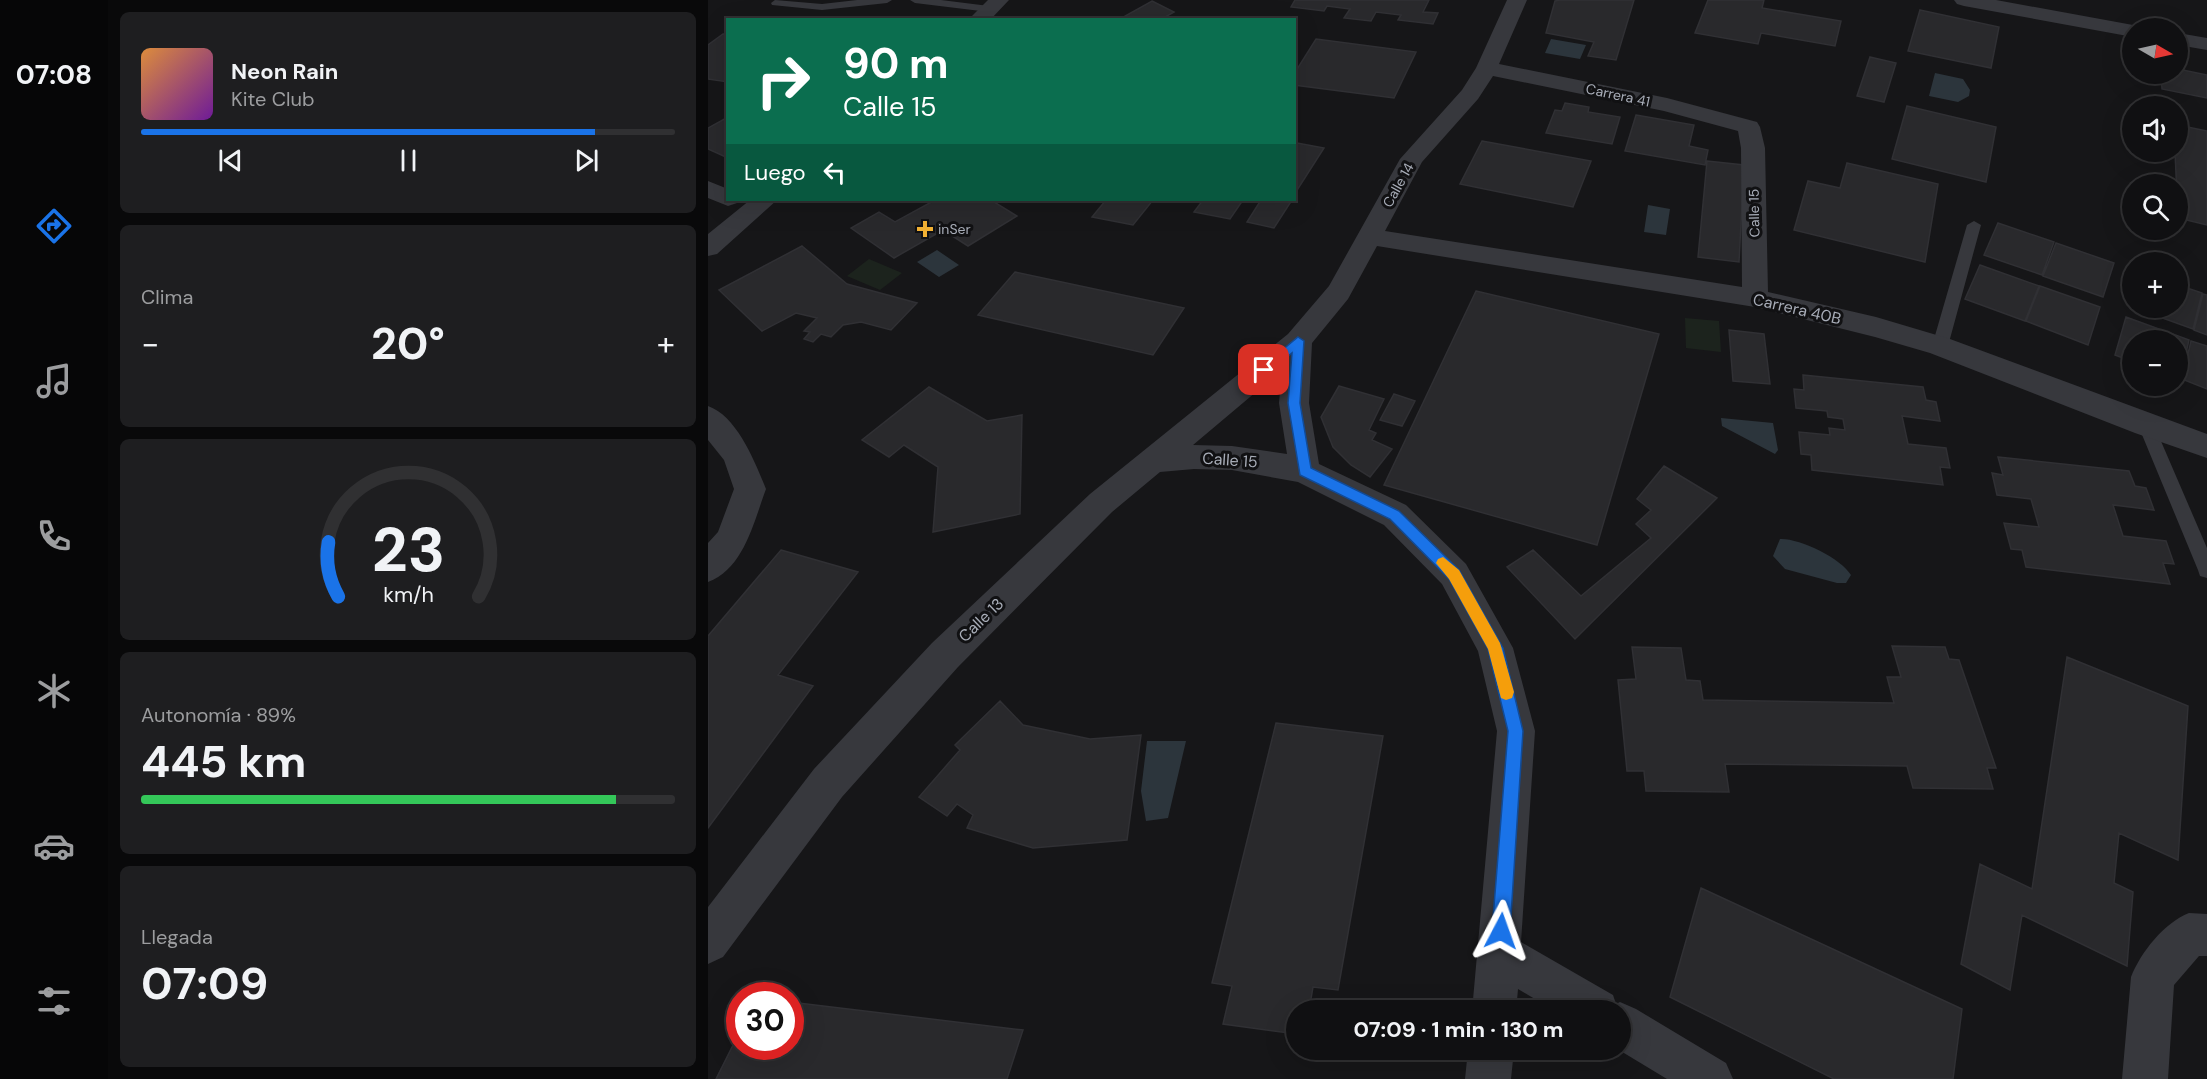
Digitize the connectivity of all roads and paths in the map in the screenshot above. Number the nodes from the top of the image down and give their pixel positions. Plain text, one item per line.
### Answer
1 (887, 0) edge
2 (915, 0) edge
3 (1517, 0) edge
4 (1964, 0) edge
5 (776, 3) dead end
6 (989, 9) edge
7 (2122, 28) edge
8 (2188, 41) edge
9 (2207, 44) edge
10 (1487, 68) junction
11 (1749, 127) joint
12 (708, 189) edge
13 (726, 196) edge
14 (744, 202) edge
15 (1974, 225) dead end
16 (1370, 237) junction
17 (708, 248) edge
18 (1755, 298) junction
19 (1298, 341) junction
20 (1940, 346) junction
21 (708, 418) edge
22 (2146, 425) junction
23 (2207, 446) edge
24 (1155, 460) junction
25 (1305, 471) junction
26 (708, 567) edge
27 (2207, 570) edge
28 (2207, 935) edge
29 (708, 942) edge
30 (1499, 953) junction
31 (1495, 1000) edge
32 (1578, 1000) edge
33 (1631, 1032) edge
34 (1490, 1060) edge
35 (1488, 1079) edge
36 (1710, 1079) edge
37 (2145, 1079) edge

1 - 5 lane
2 - 6 lane
3 - 10 street, Calle 14
4 - 7 street
8 - 9 street
10 - 11 street, Carrera 41
10 - 16 street, Calle 14
11 - 18 street, Calle 15
12 - 13 street
14 - 17 street
15 - 20 lane
16 - 18 street, Carrera 40B
16 - 19 street, Calle 14
18 - 20 street, Carrera 40B
19 - 24 street, Calle 13
19 - 25 street
20 - 22 street, Carrera 40B
21 - 26 street
22 - 23 street, Carrera 40B
22 - 27 lane
24 - 25 street, Calle 15
24 - 29 street, Calle 13
25 - 30 street, Calle 15
28 - 37 street
30 - 31 street, Calle 15
30 - 32 street
33 - 36 street
34 - 35 street

